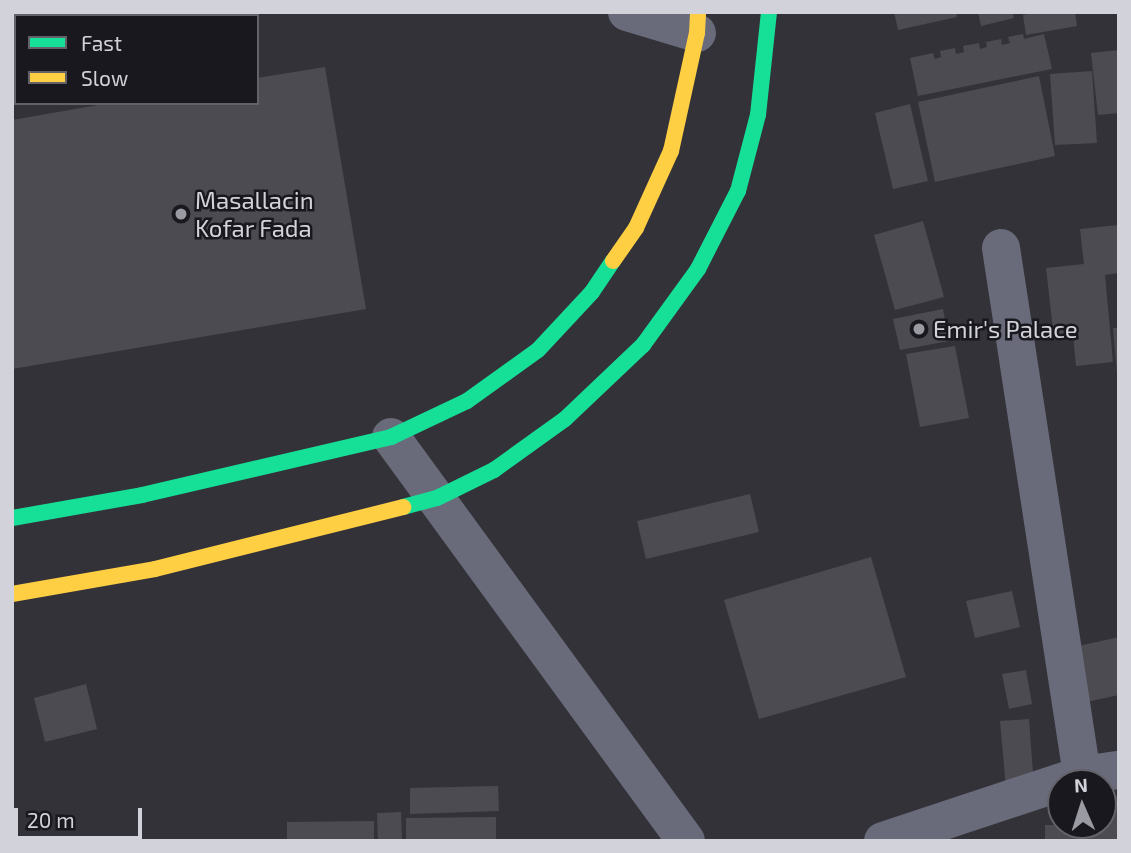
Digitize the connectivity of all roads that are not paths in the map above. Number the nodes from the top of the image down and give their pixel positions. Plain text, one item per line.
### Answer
1 (627, 12) edge
2 (769, 12) edge
3 (698, 23) edge
4 (1001, 248) dead end
5 (391, 437) junction
6 (437, 498) junction
7 (12, 518) edge
8 (12, 594) edge
9 (1081, 769) edge
10 (1047, 787) edge
11 (686, 841) edge
12 (883, 841) edge

1 - 3 street
2 - 6 main road
3 - 5 main road
4 - 9 street
5 - 6 street
5 - 7 main road
6 - 8 main road
6 - 11 street
10 - 12 street

